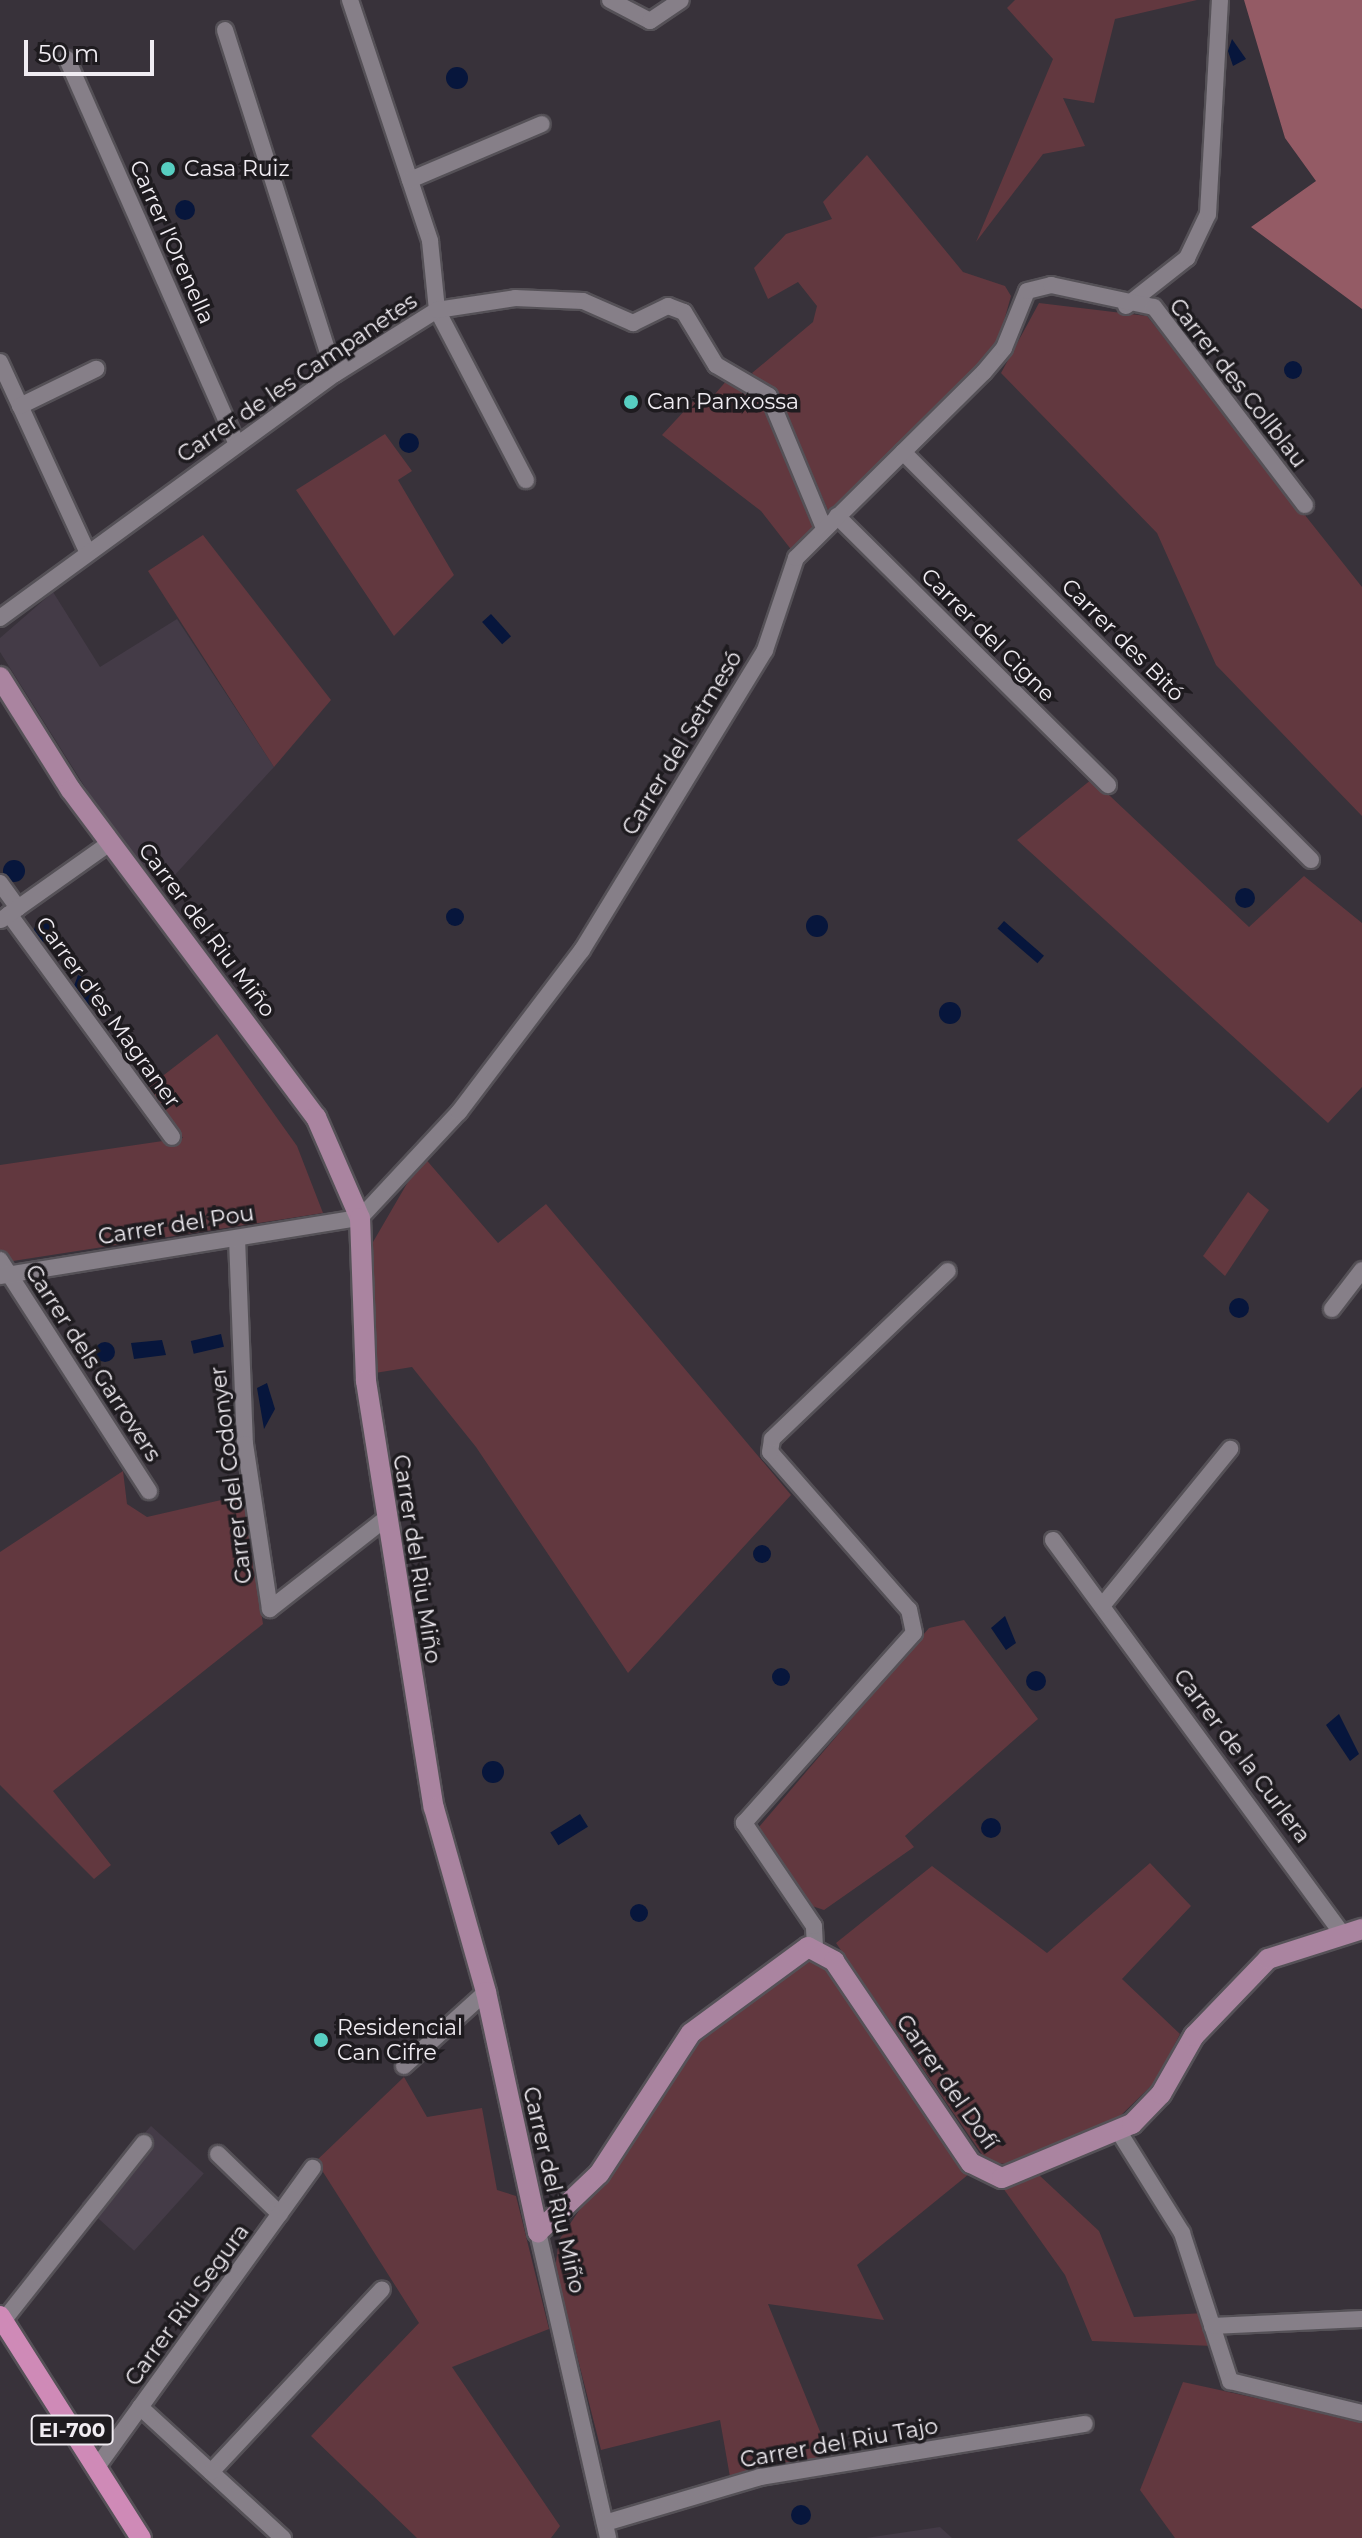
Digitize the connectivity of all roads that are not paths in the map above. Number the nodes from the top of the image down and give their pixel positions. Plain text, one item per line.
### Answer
1 (350, 0) edge
2 (610, 0) edge
3 (681, 0) edge
4 (1220, 0) edge
5 (225, 30) dead end
6 (67, 59) dead end
7 (542, 124) dead end
8 (410, 180) junction
9 (1126, 306) junction
10 (437, 310) junction
11 (0, 362) edge
12 (96, 369) dead end
13 (335, 374) junction
14 (20, 406) junction
15 (237, 444) junction
16 (903, 452) junction
17 (526, 480) dead end
18 (1305, 505) dead end
19 (837, 516) junction
20 (824, 528) junction
21 (87, 551) junction
22 (0, 618) edge
23 (0, 677) edge
24 (1108, 785) dead end
25 (111, 842) junction
26 (1311, 860) dead end
27 (0, 883) edge
28 (9, 914) edge
29 (172, 1137) dead end
30 (360, 1218) junction
31 (237, 1238) junction
32 (0, 1260) edge
33 (1362, 1270) edge
34 (948, 1271) dead end
35 (5, 1275) edge
36 (1332, 1309) dead end
37 (1230, 1449) dead end
38 (149, 1491) dead end
39 (384, 1520) junction
40 (1053, 1540) dead end
41 (1102, 1606) junction
42 (1353, 1932) edge
43 (815, 1947) junction
44 (486, 1992) junction
45 (404, 2066) dead end
46 (1119, 2132) junction
47 (144, 2143) dead end
48 (218, 2154) dead end
49 (313, 2168) dead end
50 (280, 2214) junction
51 (538, 2232) junction
52 (382, 2289) dead end
53 (2, 2318) edge
54 (1362, 2319) edge
55 (1212, 2326) junction
56 (140, 2407) junction
57 (1362, 2413) edge
58 (1085, 2424) dead end
59 (97, 2467) junction
60 (211, 2472) junction
61 (607, 2530) edge
62 (141, 2538) edge
63 (283, 2538) edge

1 - 8 street, Carrer de les Campanetes
2 - 3 street
4 - 9 street
5 - 13 street
6 - 15 street, Carrer l'Orenella
7 - 8 street
8 - 10 street, Carrer de les Campanetes
9 - 16 street, Carrer del Setmesó
9 - 18 street, Carrer des Collblau
10 - 13 street, Carrer de les Campanetes
10 - 17 street
10 - 20 street
11 - 14 street
12 - 14 street
13 - 15 street, Carrer de les Campanetes
14 - 21 street
15 - 21 street, Carrer de les Campanetes
16 - 19 street, Carrer del Setmesó
16 - 26 street, Carrer des Bitó
19 - 20 street, Carrer del Setmesó
19 - 24 street, Carrer del Cigne
20 - 30 street, Carrer del Setmesó
21 - 22 street, Carrer de les Campanetes
23 - 25 street, Carrer del Riu Miño
25 - 28 street
25 - 30 street, Carrer del Riu Miño
27 - 28 street, Carrer d'es Magraner
28 - 29 street, Carrer d'es Magraner
30 - 31 street, Carrer del Pou
30 - 39 street, Carrer del Riu Miño
31 - 35 street, Carrer del Pou
31 - 39 street, Carrer del Codonyer
32 - 35 street, Carrer dels Garrovers
33 - 36 street
34 - 43 street, Carrer del Dofí
35 - 38 street, Carrer dels Garrovers
37 - 41 street
39 - 44 street, Carrer del Riu Miño
40 - 41 street, Carrer de la Curlera
41 - 42 street, Carrer de la Curlera
42 - 46 street, Carrer del Dofí
43 - 46 street, Carrer del Dofí
43 - 51 street
44 - 45 street
44 - 51 street, Carrer del Riu Miño
46 - 55 street
47 - 53 street
48 - 50 street
49 - 50 street, Carrer Riu Segura
50 - 56 street, Carrer Riu Segura
51 - 61 street, Carrer del Riu Miño
52 - 60 street
53 - 59 main road, EI-700
54 - 55 street
55 - 57 street
56 - 59 street, Carrer Riu Segura
56 - 60 street
58 - 61 street, Carrer del Riu Tajo
59 - 62 main road, EI-700
60 - 63 street

